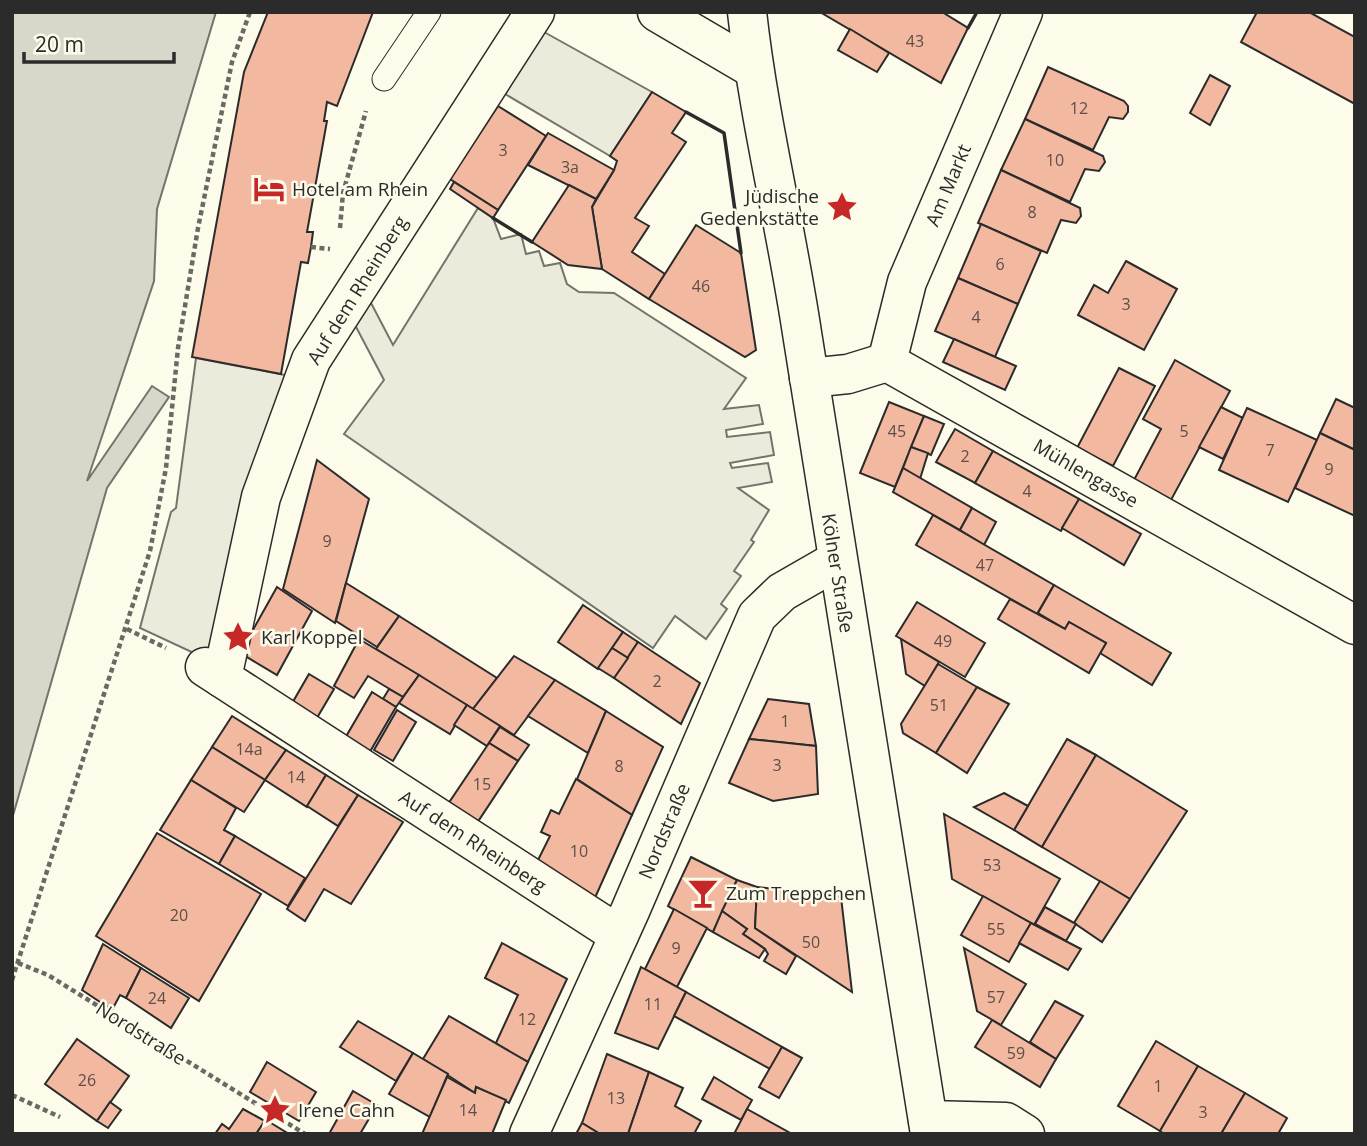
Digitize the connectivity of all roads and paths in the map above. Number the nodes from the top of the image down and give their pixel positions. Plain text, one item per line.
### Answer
1 (250, 12) edge
2 (429, 12) edge
3 (535, 12) edge
4 (657, 12) edge
5 (747, 12) edge
6 (1023, 12) edge
7 (754, 69) junction
8 (384, 79) dead end
9 (362, 118) dead end
10 (339, 238) dead end
11 (887, 362) junction
12 (809, 378) junction
13 (836, 561) junction
14 (1355, 625) edge
15 (619, 935) junction
16 (18, 963) junction
17 (12, 980) edge
18 (12, 1095) edge
19 (60, 1117) dead end
20 (929, 1127) edge
21 (305, 1134) edge
22 (529, 1134) edge
23 (1026, 1134) edge

1 - 16 path
2 - 8 lane
3 - 15 street, Auf dem Rheinberg
4 - 7 street
5 - 7 street, Kölner Straße
6 - 11 street, Am Markt
7 - 12 street, Kölner Straße
9 - 10 path
11 - 12 street
11 - 14 street, Mühlengasse
12 - 13 street, Kölner Straße
13 - 15 street, Nordstraße
13 - 20 street, Kölner Straße
15 - 22 street, Nordstraße
16 - 17 path
16 - 21 path, Nordstraße
18 - 19 path
20 - 23 street

